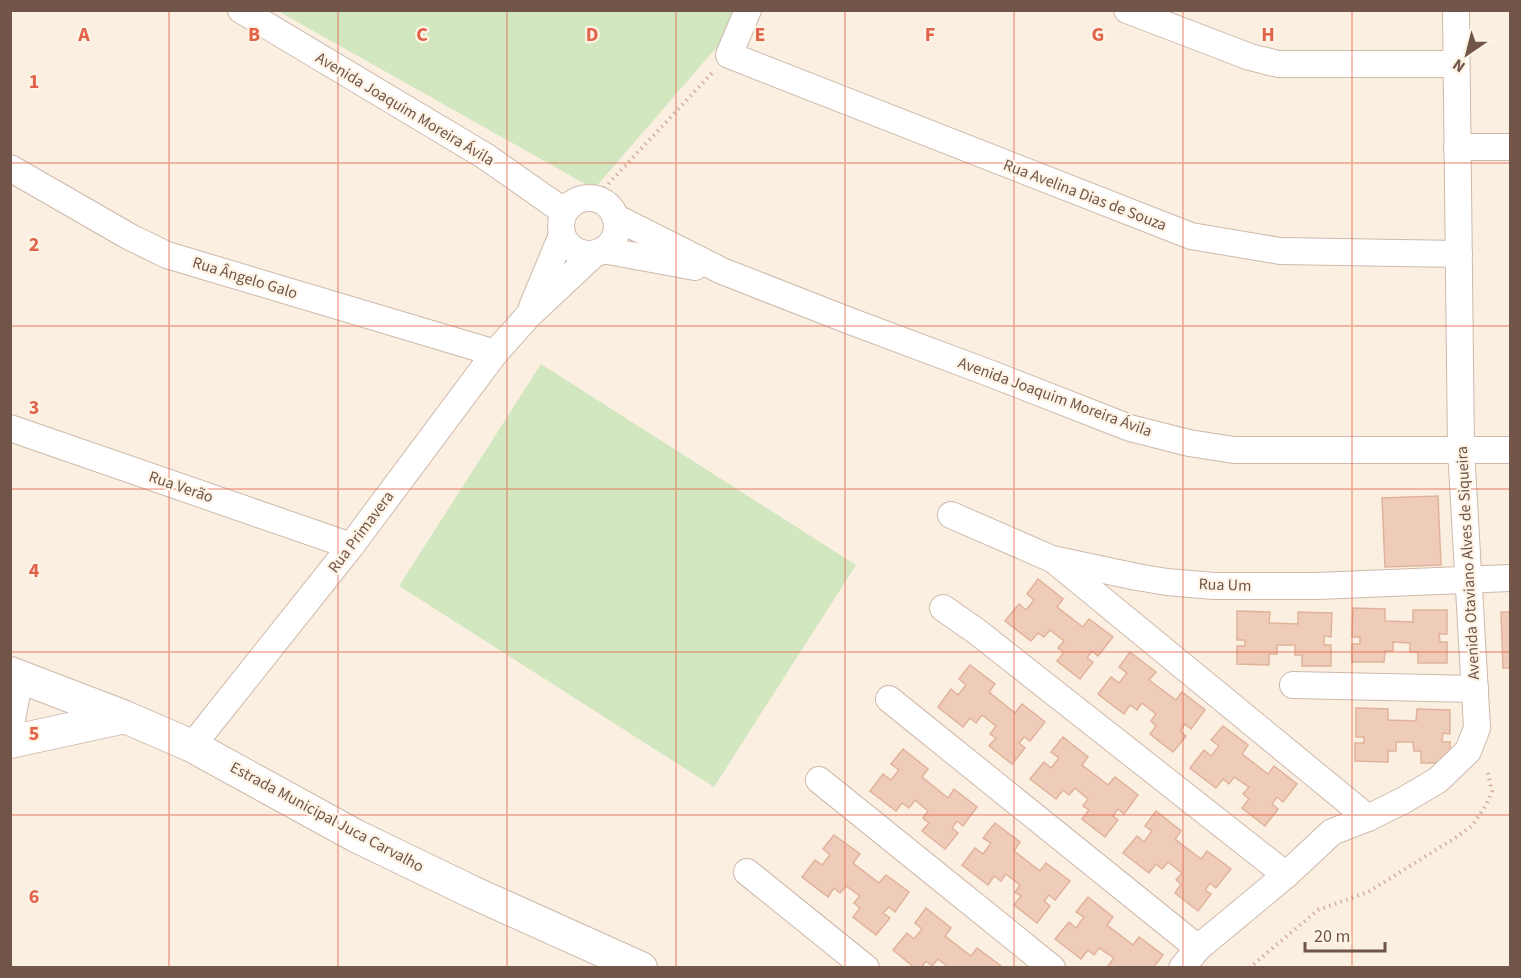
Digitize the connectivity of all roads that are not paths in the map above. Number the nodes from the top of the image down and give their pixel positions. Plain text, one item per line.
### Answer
1 (241, 10) edge
2 (748, 10) edge
3 (1127, 10) edge
4 (1455, 10) edge
5 (1455, 64) junction
6 (1456, 147) junction
7 (1510, 147) edge
8 (10, 168) edge
9 (567, 206) junction
10 (615, 217) junction
11 (562, 235) junction
12 (598, 252) junction
13 (1459, 254) junction
14 (722, 272) junction
15 (528, 316) junction
16 (495, 353) junction
17 (10, 428) edge
18 (1461, 450) junction
19 (1510, 450) edge
20 (951, 515) dead end
21 (351, 546) junction
22 (1052, 559) junction
23 (1510, 578) edge
24 (1468, 579) junction
25 (943, 608) dead end
26 (15, 675) edge
27 (1293, 685) dead end
28 (1475, 689) junction
29 (889, 699) dead end
30 (125, 717) junction
31 (10, 730) edge
32 (10, 742) edge
33 (192, 746) junction
34 (819, 780) dead end
35 (1368, 818) junction
36 (747, 872) dead end
37 (1286, 874) junction
38 (1190, 958) edge
39 (641, 968) edge
40 (866, 968) edge
41 (1052, 968) edge

1 - 9 street, Avenida Joaquim Moreira Ávila
2 - 13 street, Rua Avelina Dias de Souza
3 - 5 street
4 - 5 street, Avenida Otaviano Alves de Siqueira
5 - 6 street, Avenida Otaviano Alves de Siqueira
6 - 7 street
6 - 13 street, Avenida Otaviano Alves de Siqueira
8 - 16 street, Rua Ângelo Galo
9 - 10 street
9 - 11 street
10 - 12 street
10 - 14 street, Avenida Joaquim Moreira Ávila
11 - 12 street
11 - 15 street, Rua Primavera
12 - 14 street, Avenida Joaquim Moreira Ávila
12 - 15 street, Rua Primavera
13 - 18 street, Avenida Otaviano Alves de Siqueira
14 - 18 street, Avenida Joaquim Moreira Ávila
15 - 16 street, Rua Primavera
16 - 21 street, Rua Primavera
17 - 21 street, Rua Verão
18 - 19 street, Avenida Joaquim Moreira Ávila
18 - 24 street, Avenida Otaviano Alves de Siqueira
20 - 22 street, Rua Um
21 - 33 street, Rua Primavera
22 - 24 street, Rua Um
22 - 35 street
23 - 24 street, Rua Um
24 - 28 street, Avenida Otaviano Alves de Siqueira
25 - 37 street
26 - 30 street, Estrada Municipal Juca Carvalho
26 - 31 street
27 - 28 street
28 - 35 street, Avenida Otaviano Alves de Siqueira
29 - 38 street
30 - 32 street
30 - 33 street, Estrada Municipal Juca Carvalho
33 - 39 street, Estrada Municipal Juca Carvalho
34 - 41 street
35 - 37 street, Avenida Otaviano Alves de Siqueira
36 - 40 street
37 - 38 street, Avenida Otaviano Alves de Siqueira

